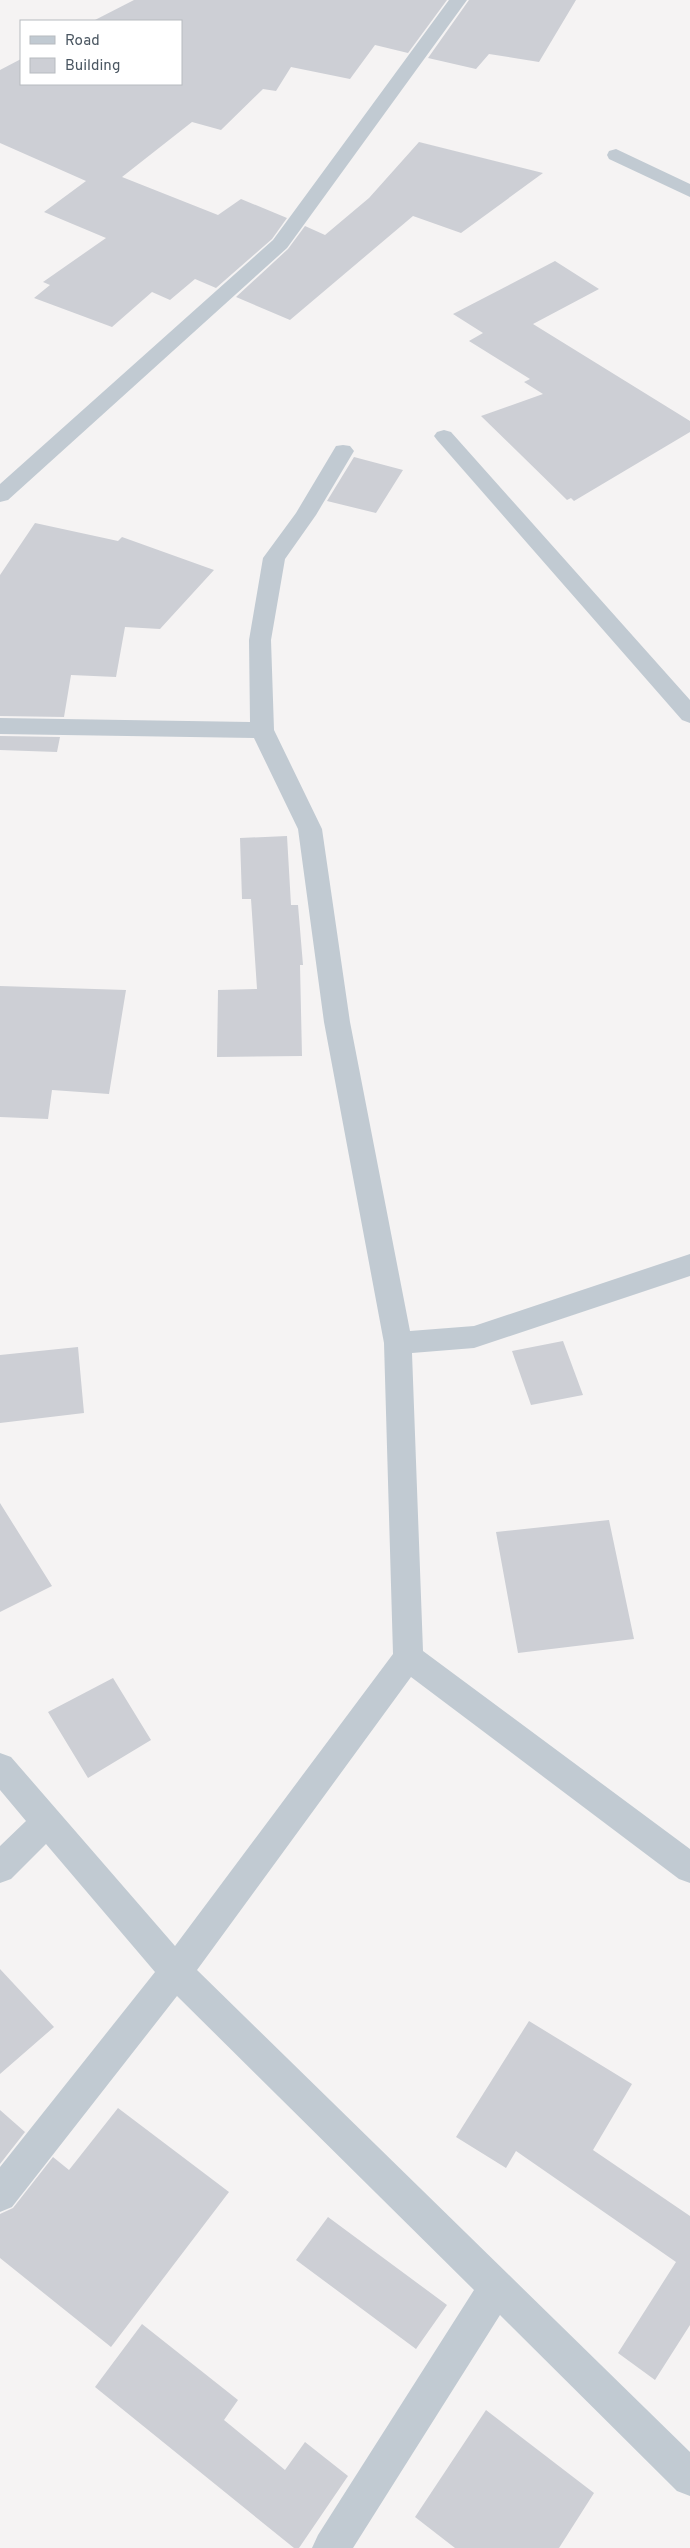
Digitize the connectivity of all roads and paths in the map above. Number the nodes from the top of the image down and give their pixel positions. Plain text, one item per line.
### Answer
1 (458, 0) edge
2 (616, 154) dead end
3 (690, 191) edge
4 (444, 436) dead end
5 (343, 451) dead end
6 (0, 495) edge
7 (690, 715) edge
8 (0, 726) edge
9 (262, 730) junction
10 (690, 1265) edge
11 (398, 1343) junction
12 (408, 1657) junction
13 (0, 1767) edge
14 (47, 1822) junction
15 (0, 1868) edge
16 (690, 1868) edge
17 (176, 1972) junction
18 (0, 2194) edge
19 (497, 2287) junction
20 (690, 2478) edge
21 (331, 2548) edge

1 - 6 street
2 - 3 street
4 - 7 street
5 - 9 street
8 - 9 street
9 - 11 street
10 - 11 street
11 - 12 street
12 - 16 street
12 - 17 street
13 - 14 street
14 - 15 street
14 - 17 street
17 - 18 street
17 - 19 street
19 - 20 street
19 - 21 street

